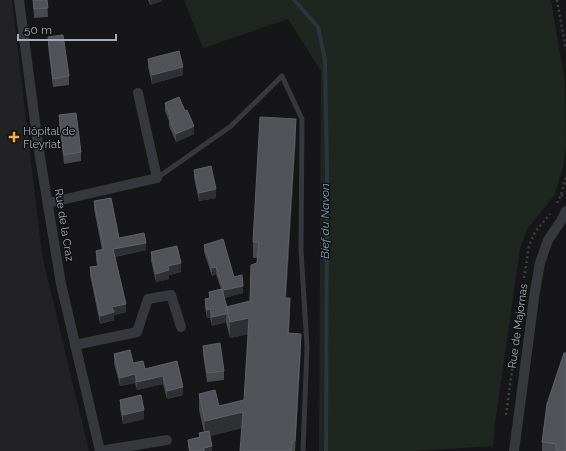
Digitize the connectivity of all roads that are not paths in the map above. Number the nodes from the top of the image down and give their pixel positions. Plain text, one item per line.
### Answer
1 (19, 0) edge
2 (138, 93) dead end
3 (158, 178) junction
4 (48, 203) junction
5 (566, 211) edge
6 (564, 222) edge
7 (181, 328) dead end
8 (75, 345) junction
9 (167, 440) dead end
10 (100, 451) edge
11 (303, 451) edge
12 (514, 451) edge

1 - 4 street, Rue de la Craz
2 - 3 street
3 - 4 street
3 - 11 lane
4 - 8 street, Rue de la Craz
5 - 6 street, Rue de Majornas
6 - 12 street, Rue de Majornas
7 - 8 street
8 - 10 street, Rue de la Craz
9 - 10 street

